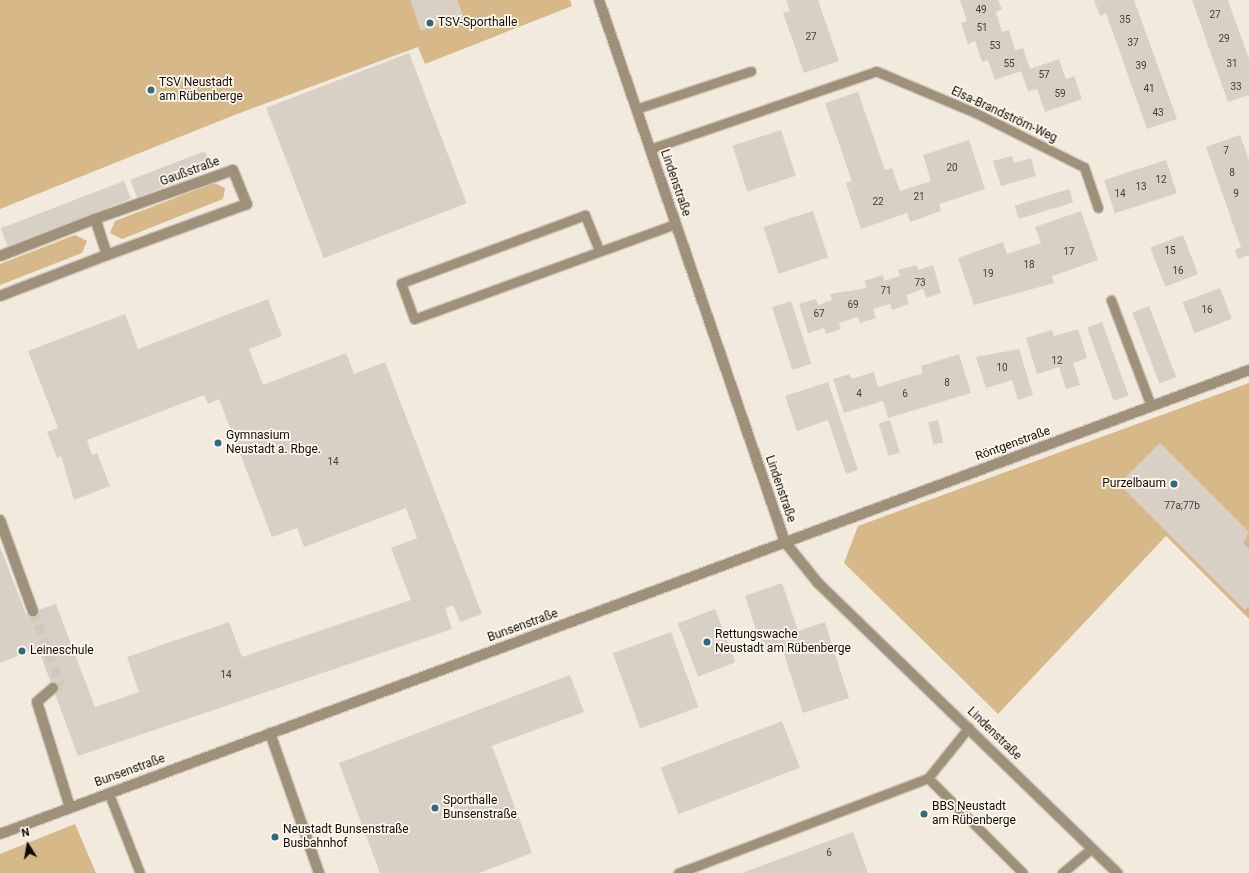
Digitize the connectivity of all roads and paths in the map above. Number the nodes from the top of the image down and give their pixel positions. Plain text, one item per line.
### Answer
1 (599, 0) edge
2 (752, 71) dead end
3 (636, 110) junction
4 (650, 149) junction
5 (1098, 208) dead end
6 (95, 219) junction
7 (675, 224) junction
8 (599, 250) junction
9 (108, 255) junction
10 (0, 256) edge
11 (0, 296) edge
12 (1111, 300) dead end
13 (1249, 370) edge
14 (1151, 406) junction
15 (0, 520) edge
16 (785, 542) junction
17 (33, 611) tunnel mouth
18 (53, 688) tunnel mouth
19 (969, 727) junction
20 (270, 733) junction
21 (928, 778) junction
22 (108, 794) junction
23 (70, 807) junction
24 (0, 834) edge
25 (1092, 848) junction
26 (140, 873) edge
27 (319, 873) edge
28 (678, 873) edge
29 (1023, 873) edge
30 (1062, 873) edge
31 (1117, 873) edge

1 - 3 street, Lindenstraße
2 - 3 lane
3 - 4 street, Lindenstraße
4 - 5 lane, Elsa-Brandström-Weg
4 - 7 street, Lindenstraße
6 - 9 street
6 - 9 street, Gaußstraße
6 - 10 street, Gaußstraße
7 - 8 lane
7 - 16 street, Lindenstraße
8 - 8 lane
9 - 11 street, Gaußstraße
12 - 14 lane
13 - 14 street, Röntgenstraße
14 - 16 street, Röntgenstraße
15 - 17 street
16 - 19 street, Lindenstraße
16 - 20 street, Bunsenstraße
18 - 23 street
19 - 21 lane
19 - 25 street, Lindenstraße
20 - 22 street, Bunsenstraße
20 - 27 street
21 - 28 lane
21 - 29 lane
22 - 23 street, Bunsenstraße
22 - 26 lane
23 - 24 street, Bunsenstraße
25 - 30 lane
25 - 31 street, Lindenstraße

